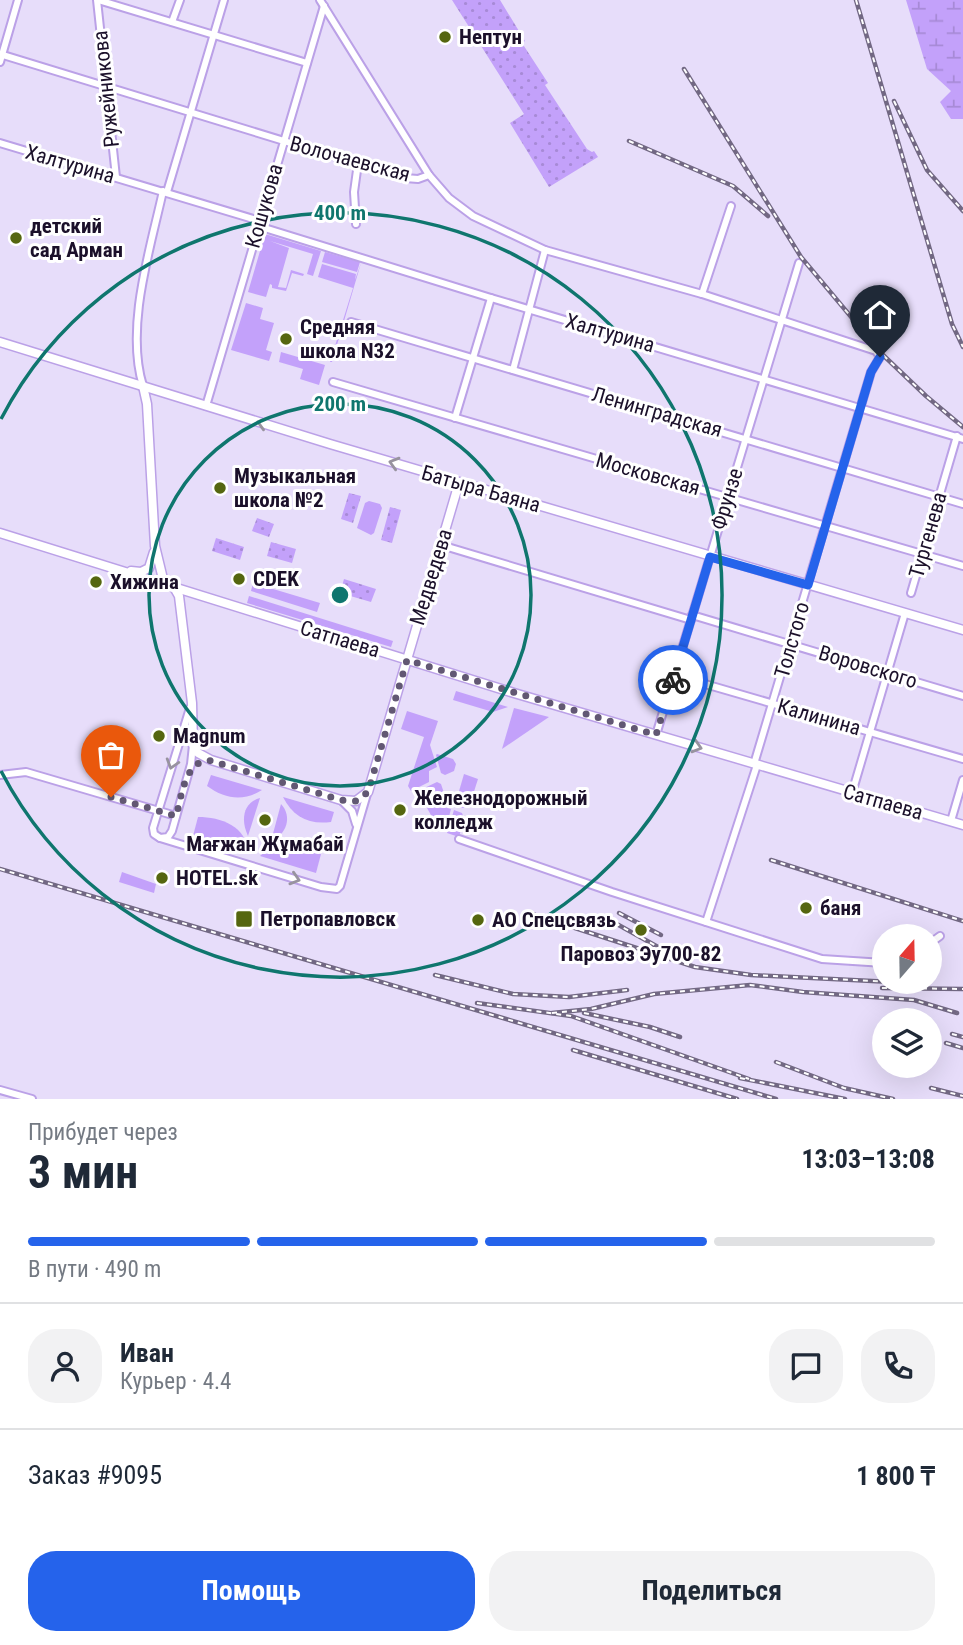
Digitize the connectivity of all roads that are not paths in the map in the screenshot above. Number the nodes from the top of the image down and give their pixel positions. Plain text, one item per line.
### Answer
1 (18, 0) edge
2 (98, 0) edge
3 (180, 0) edge
4 (224, 0) edge
5 (322, 3) edge
6 (172, 22) junction
7 (214, 35) junction
8 (1, 57) edge
9 (307, 63) junction
10 (107, 87) junction
11 (191, 112) junction
12 (284, 141) junction
13 (0, 143) edge
14 (358, 163) junction
15 (429, 176) junction
16 (116, 177) junction
17 (165, 192) junction
18 (731, 206) dead end
19 (259, 223) junction
20 (356, 225) dead end
21 (545, 250) junction
22 (799, 263) dead end
23 (702, 294) junction
24 (491, 298) junction
25 (529, 309) junction
26 (781, 320) junction
27 (351, 322) dead end
28 (0, 342) edge
29 (880, 357) joint
30 (472, 358) junction
31 (513, 370) junction
32 (763, 378) junction
33 (333, 382) dead end
34 (143, 386) junction
35 (159, 392) junction
36 (147, 404) junction
37 (206, 406) junction
38 (860, 407) junction
39 (455, 418) junction
40 (960, 437) edge
41 (745, 438) junction
42 (842, 468) junction
43 (459, 483) junction
44 (939, 497) junction
45 (727, 498) junction
46 (963, 504) edge
47 (825, 526) junction
48 (0, 533) edge
49 (441, 545) junction
50 (155, 546) junction
51 (922, 554) junction
52 (710, 557) junction
53 (158, 565) junction
54 (963, 566) edge
55 (116, 570) junction
56 (144, 579) junction
57 (808, 585) junction
58 (175, 589) junction
59 (911, 593) dead end
60 (905, 613) junction
61 (692, 617) junction
62 (963, 630) edge
63 (791, 645) junction
64 (407, 660) junction
65 (887, 674) junction
66 (674, 676) junction
67 (963, 695) edge
68 (192, 703) junction
69 (772, 704) junction
70 (870, 732) junction
71 (656, 735) junction
72 (193, 745) junction
73 (963, 759) edge
74 (211, 760) junction
75 (755, 764) junction
76 (190, 769) junction
77 (0, 775) edge
78 (963, 780) edge
79 (368, 792) junction
80 (852, 793) junction
81 (341, 800) junction
82 (158, 811) junction
83 (176, 816) junction
84 (951, 821) junction
85 (963, 825) edge
86 (356, 829) junction
87 (160, 838) junction
88 (459, 839) dead end
89 (706, 922) junction
90 (872, 962) edge
91 (0, 1090) edge
92 (32, 1099) edge

1 - 8 street
2 - 6 street
2 - 10 street, Ружейникова
3 - 6 street
4 - 7 street
5 - 9 street, Кошукова
5 - 15 street
6 - 7 street
7 - 9 street
7 - 11 street
8 - 10 street, Волочаевская
9 - 12 street, Кошукова
10 - 11 street, Волочаевская
10 - 16 street, Ружейникова
11 - 12 street, Волочаевская
11 - 17 street
12 - 14 street, Волочаевская
12 - 19 street, Кошукова
13 - 16 street, Халтурина
14 - 15 street, Волочаевская
14 - 20 street
15 - 21 street, Волочаевская
16 - 17 street, Халтурина
17 - 19 street, Халтурина
17 - 34 street
18 - 23 street
19 - 24 street, Халтурина
19 - 37 street, Кошукова
21 - 23 street, Волочаевская
21 - 25 street
22 - 26 street, Фрунзе
23 - 26 street, Волочаевская
24 - 25 street, Халтурина
24 - 30 street
25 - 31 street
25 - 32 street, Халтурина
26 - 29 street, Волочаевская
26 - 32 street, Фрунзе
27 - 30 street, Ленинградская
28 - 34 street, Батыра Баяна
29 - 38 street, Толстого
30 - 31 street, Ленинградская
30 - 39 street
31 - 41 street, Ленинградская
32 - 38 street, Халтурина
32 - 41 street, Фрунзе
33 - 39 street, Московская
34 - 35 street, Батыра Баяна
34 - 36 street
35 - 36 street
35 - 37 street, Батыра Баяна
36 - 50 street
43 -> 37 street, Батыра Баяна
38 - 40 street, Халтурина
38 - 42 street, Толстого
39 - 45 street, Московская
40 - 44 street, Тургенева
41 - 42 street, Ленинградская
41 - 45 street, Фрунзе
42 - 44 street, Ленинградская
42 - 47 street, Толстого
43 - 49 street, Медведева
43 - 52 street, Батыра Баяна
44 - 46 street, Ленинградская
44 - 51 street, Тургенева
45 - 47 street, Московская
45 - 52 street, Фрунзе
47 - 51 street, Московская
47 - 57 street, Толстого
48 - 55 street, Сатпаева
49 - 61 street, Воровского
49 - 64 street, Медведева
50 - 53 street
50 - 55 street
51 - 54 street, Московская
51 - 59 street, Тургенева
52 - 57 street, Батыра Баяна
52 - 61 street, Фрунзе
53 - 56 street
53 - 58 street
55 - 56 street, Сатпаева
56 - 58 street, Сатпаева
57 - 60 street, Батыра Баяна
57 - 63 street, Толстого
58 - 64 street, Сатпаева
58 - 68 street
60 - 62 street, Батыра Баяна
60 - 65 street
61 - 63 street, Воровского
61 - 66 street, Фрунзе
63 - 65 street, Воровского
63 - 69 street, Толстого
64 - 71 street, Сатпаева
64 - 79 street, Медведева
65 - 67 street, Воровского
65 - 70 street
66 - 69 street, Калинина
66 - 71 street, Фрунзе
68 - 72 street
68 -> 82 street
69 - 70 street, Калинина
69 - 75 street, Толстого
70 - 73 street, Калинина
70 - 80 street
71 -> 75 street, Сатпаева
72 - 74 street
72 - 76 street
74 - 76 street
74 - 81 street
75 - 80 street, Сатпаева
75 - 89 street, Толстого
76 - 83 street
77 - 82 street
78 - 84 street
79 - 81 street
79 - 86 street
80 - 84 street, Сатпаева
81 - 86 street
82 - 83 street
82 - 87 street
83 - 87 street
84 - 85 street, Сатпаева
87 -> 86 street
88 - 89 street
89 - 90 street
91 - 92 street

